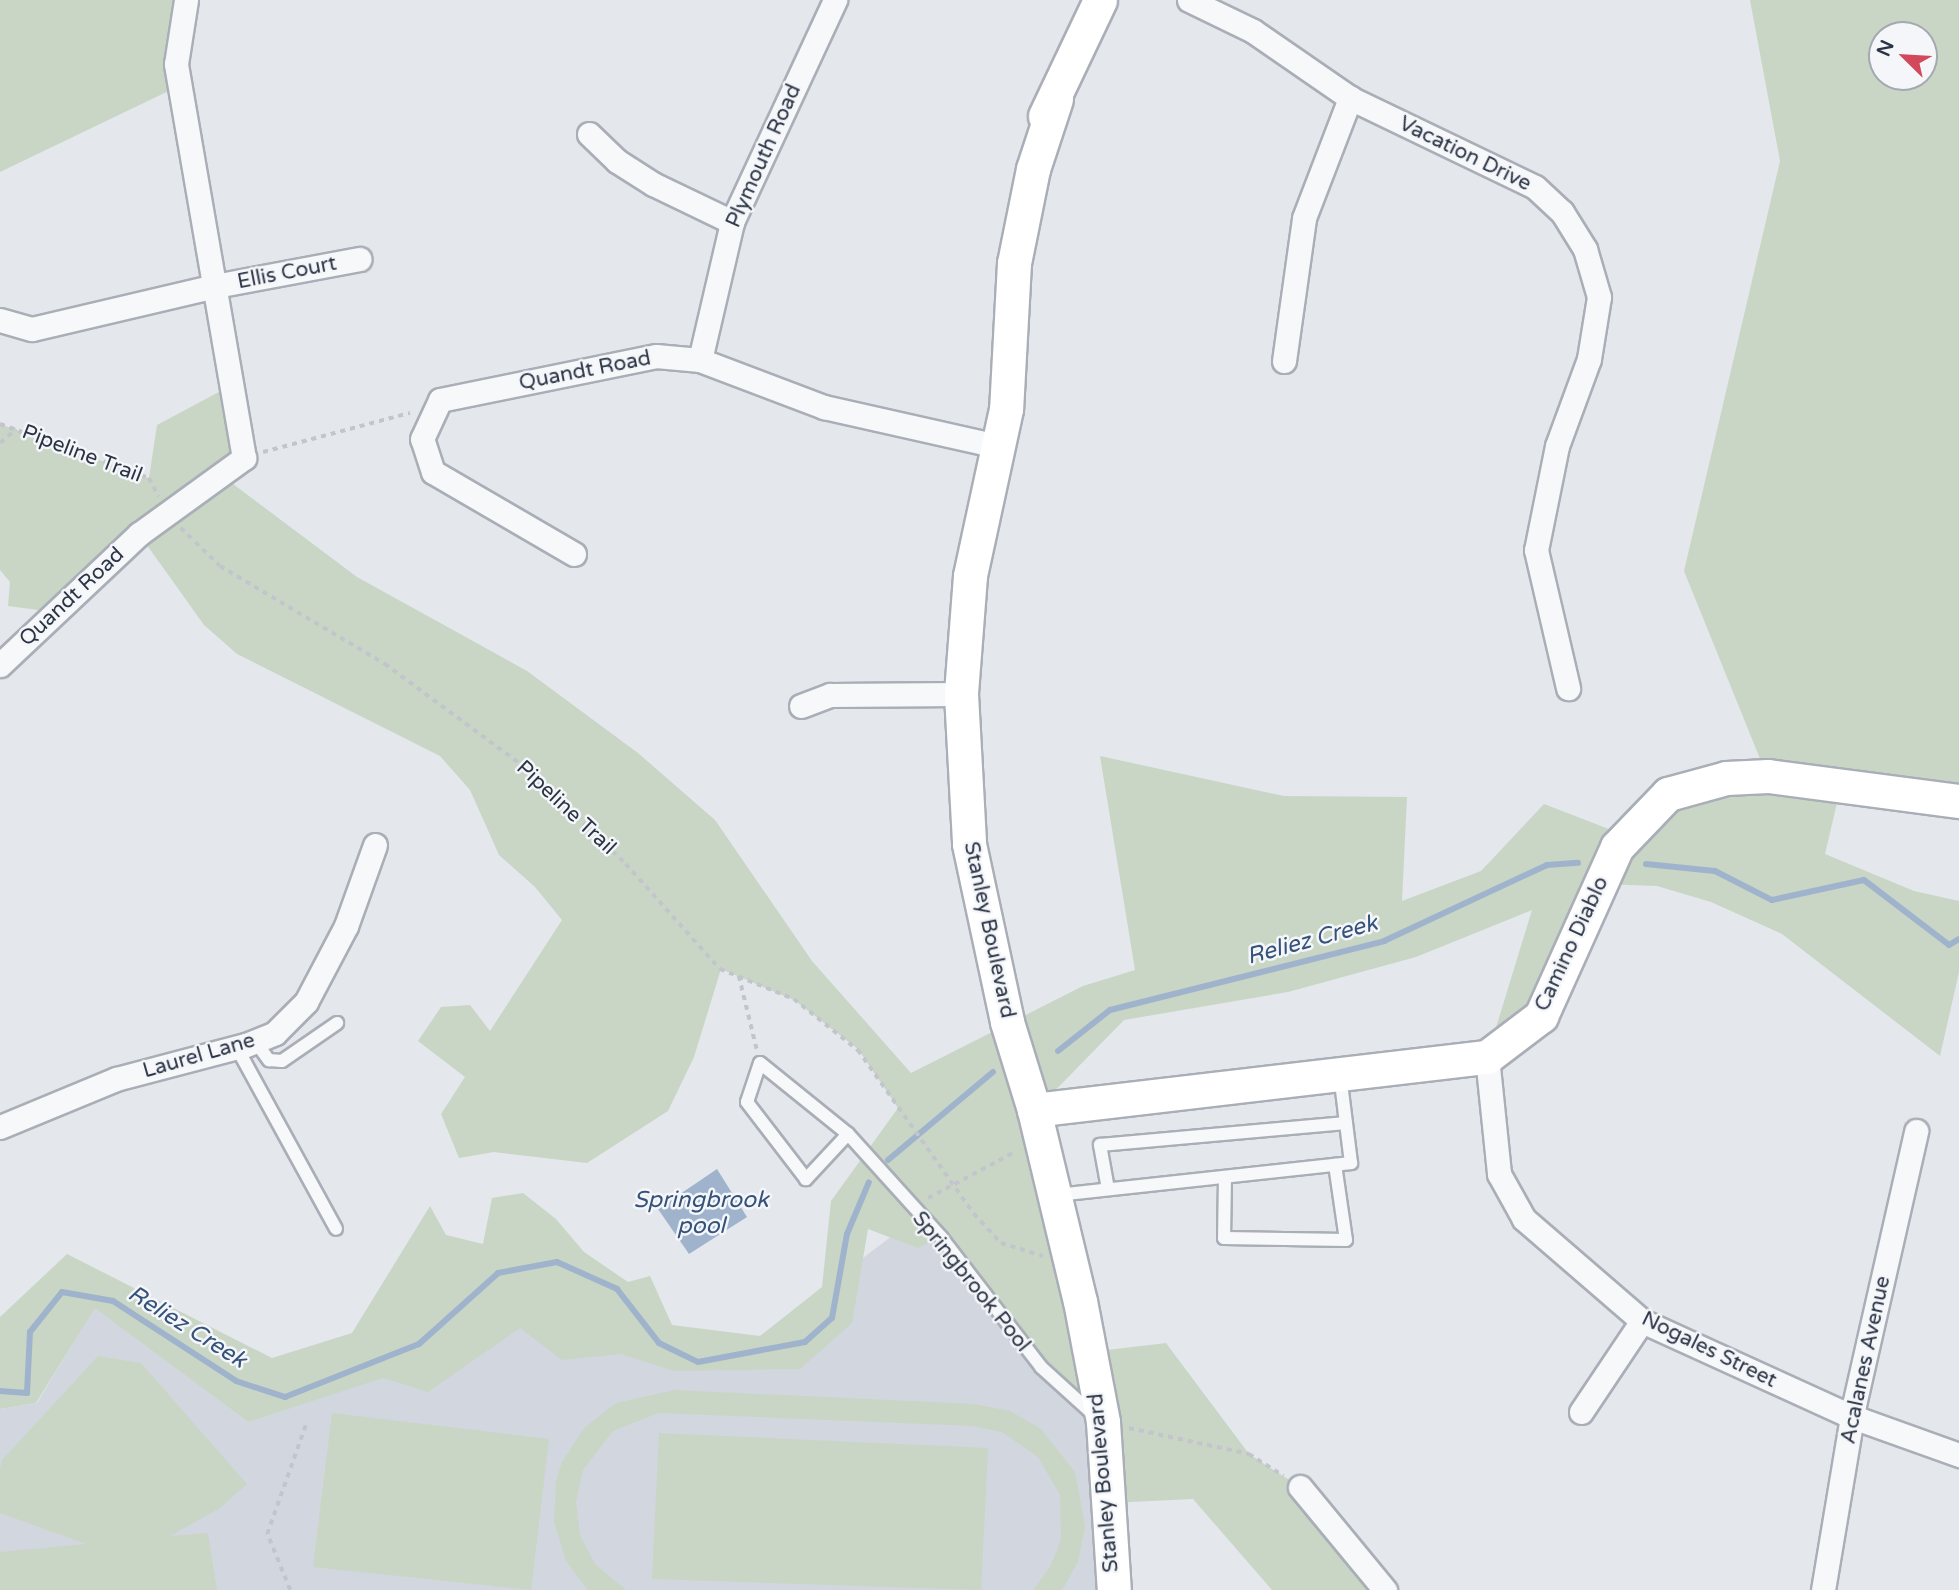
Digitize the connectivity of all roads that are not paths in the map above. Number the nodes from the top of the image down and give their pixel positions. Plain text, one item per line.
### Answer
1 (186, 0) edge
2 (835, 0) edge
3 (1100, 0) edge
4 (1189, 0) edge
5 (1350, 98) junction
6 (589, 134) dead end
7 (732, 222) junction
8 (359, 259) dead end
9 (215, 286) junction
10 (0, 320) edge
11 (700, 360) junction
12 (1284, 361) dead end
13 (1001, 447) junction
14 (574, 554) dead end
15 (0, 665) edge
16 (1568, 688) dead end
17 (961, 694) junction
18 (801, 706) dead end
19 (1959, 801) edge
20 (375, 845) dead end
21 (337, 1023) dead end
22 (246, 1044) junction
23 (1487, 1057) junction
24 (1340, 1075) junction
25 (1034, 1110) junction
26 (1346, 1124) junction
27 (0, 1127) edge
28 (1916, 1131) dead end
29 (848, 1134) junction
30 (1335, 1165) junction
31 (1225, 1177) junction
32 (1108, 1189) junction
33 (1053, 1195) junction
34 (337, 1229) dead end
35 (1642, 1321) junction
36 (1581, 1412) dead end
37 (1853, 1417) junction
38 (1102, 1422) junction
39 (1959, 1455) edge
40 (1300, 1487) road end
41 (1114, 1590) edge
42 (1384, 1590) edge
43 (1823, 1590) edge

1 - 9 street
2 - 7 street, Plymouth Road
3 - 13 street, Stanley Boulevard
4 - 5 street, Vacation Drive
5 - 12 street
5 - 16 street, Vacation Drive
6 - 7 street
7 - 11 street, Plymouth Road
8 - 9 street, Ellis Court
9 - 10 street, Ellis Court
9 - 15 street, Quandt Road
11 - 13 street, Quandt Road
11 - 14 street, Quandt Road
13 - 17 street, Stanley Boulevard
17 - 18 street
17 - 25 street, Stanley Boulevard
19 - 23 street, Camino Diablo
20 - 22 street, Laurel Lane
21 - 22 lane
22 - 27 street, Laurel Lane
22 - 34 lane
23 - 24 street
23 - 35 street, Nogales Street
24 - 25 street
24 - 26 lane
25 - 33 street, Stanley Boulevard
26 - 30 lane
26 - 32 lane
28 - 37 street, Acalanes Avenue
29 - 29 lane, Springbrook Pool
29 - 38 lane, Springbrook Pool
30 - 31 lane
30 - 31 lane
31 - 32 lane
32 - 33 lane
33 - 38 street, Stanley Boulevard
35 - 36 street
35 - 37 street, Nogales Street
37 - 39 street, Nogales Street
37 - 43 street, Acalanes Avenue
38 - 41 street, Stanley Boulevard
40 - 42 street

